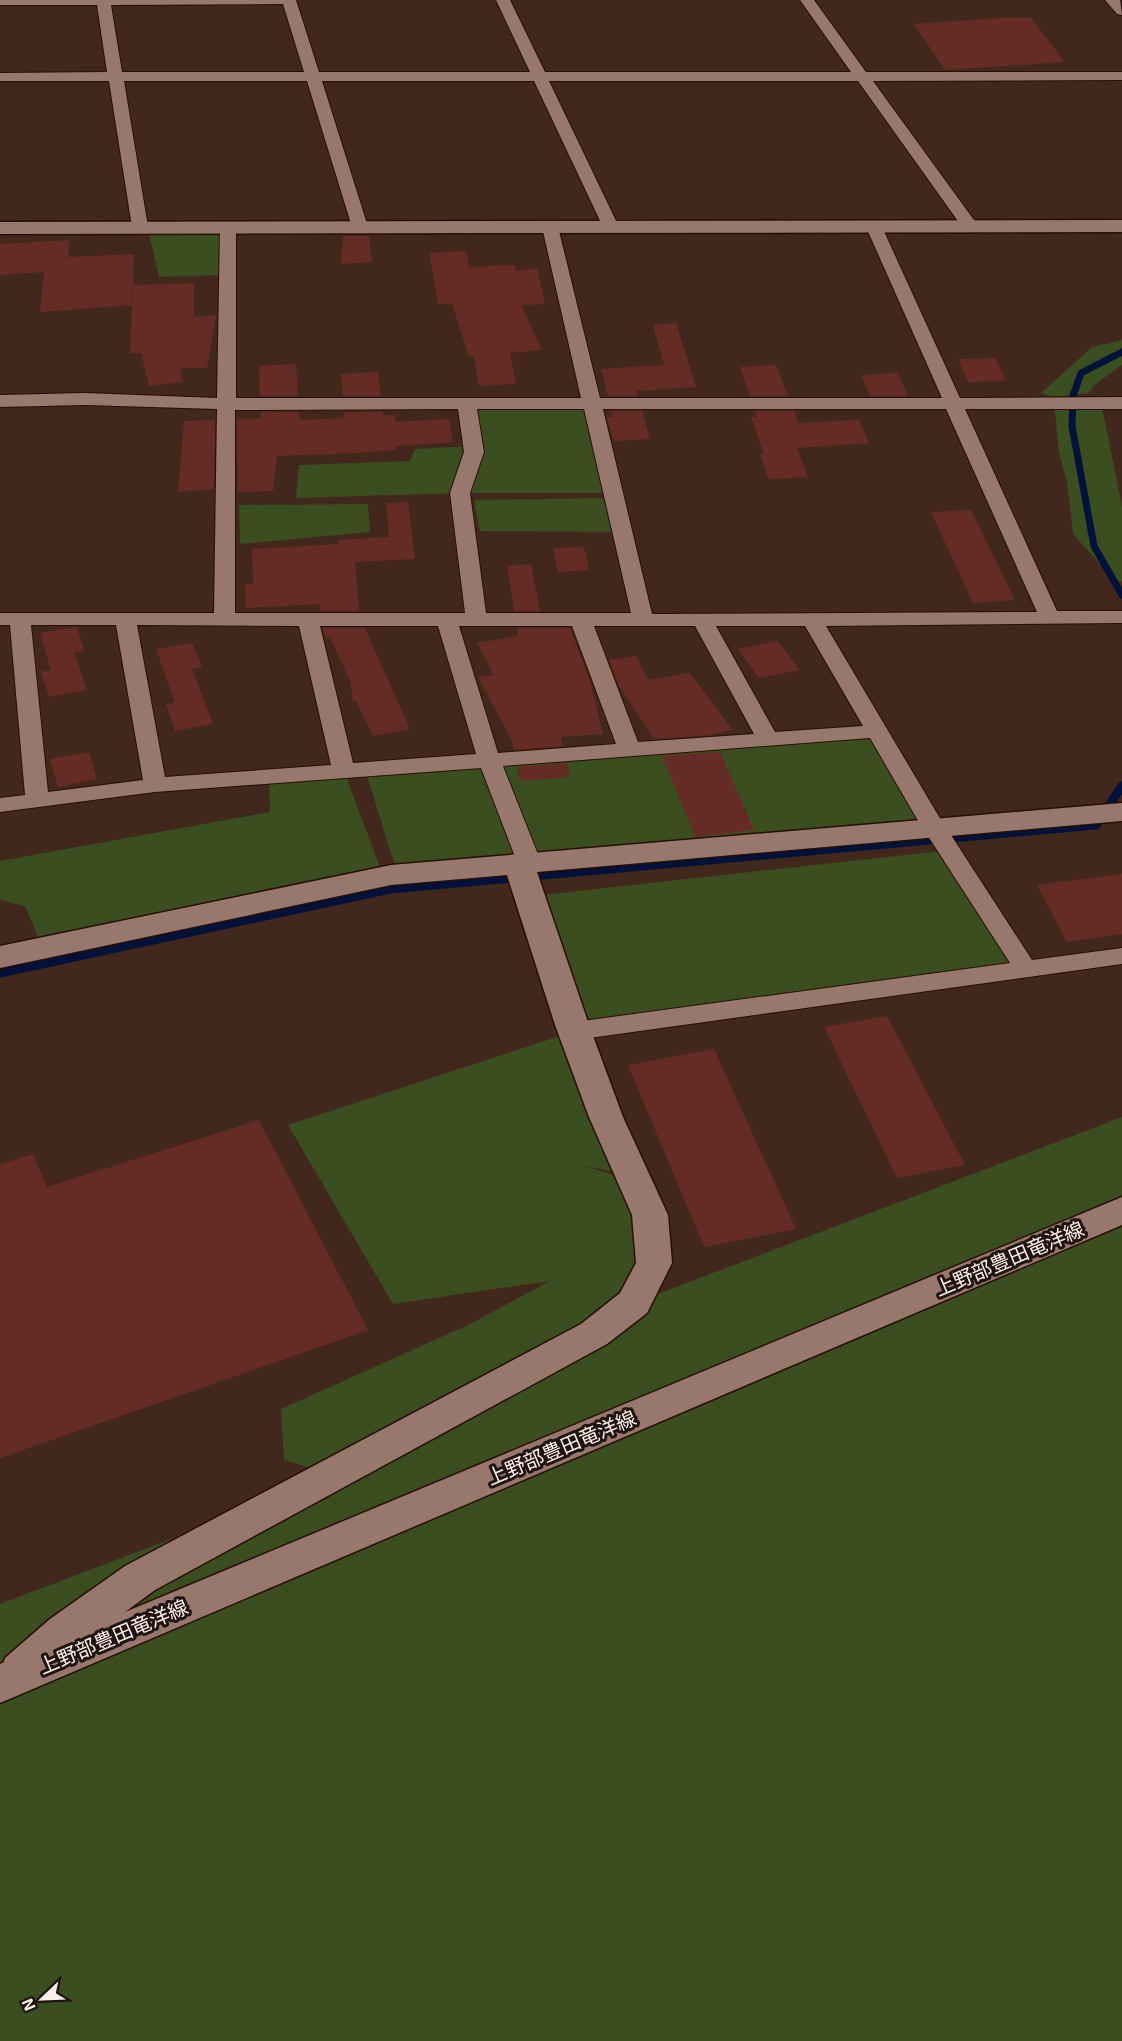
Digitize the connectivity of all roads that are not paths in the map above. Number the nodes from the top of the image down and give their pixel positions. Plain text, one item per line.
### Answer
1 (103, 0) edge
2 (289, 0) edge
3 (503, 0) edge
4 (807, 0) edge
5 (1112, 0) edge
6 (0, 1) edge
7 (1122, 11) edge
8 (311, 76) junction
9 (540, 76) junction
10 (1122, 76) edge
11 (0, 77) edge
12 (864, 77) junction
13 (114, 78) junction
14 (1122, 226) edge
15 (140, 227) junction
16 (228, 227) junction
17 (360, 227) junction
18 (550, 227) junction
19 (611, 227) junction
20 (873, 227) junction
21 (972, 227) junction
22 (0, 228) edge
23 (0, 402) edge
24 (954, 403) junction
25 (1122, 403) edge
26 (226, 404) junction
27 (467, 404) junction
28 (593, 404) junction
29 (1049, 616) junction
30 (1122, 617) edge
31 (308, 618) junction
32 (446, 618) junction
33 (476, 618) junction
34 (580, 618) junction
35 (10, 619) edge
36 (124, 619) junction
37 (224, 619) junction
38 (643, 619) junction
39 (702, 619) junction
40 (812, 620) junction
41 (879, 731) junction
42 (768, 740) junction
43 (629, 749) junction
44 (489, 760) junction
45 (344, 771) junction
46 (155, 785) junction
47 (37, 800) junction
48 (0, 805) edge
49 (1122, 812) edge
50 (936, 826) junction
51 (524, 863) junction
52 (1122, 956) edge
53 (0, 957) edge
54 (1025, 968) junction
55 (575, 1031) junction
56 (1122, 1210) edge
57 (6, 1681) edge

1 - 2 street
1 - 6 street
1 - 13 street
2 - 8 street
3 - 9 street
4 - 12 street
5 - 7 street
8 - 9 street
8 - 13 street
8 - 17 street
9 - 12 street
9 - 19 street
10 - 12 street
11 - 13 street
12 - 21 street
13 - 15 street
14 - 21 street
15 - 16 street
15 - 22 street
16 - 17 street
16 - 26 street
17 - 18 street
18 - 19 street
18 - 28 street
19 - 20 street
20 - 21 street
20 - 24 street
23 - 26 street
24 - 25 street
24 - 28 street
24 - 29 street
26 - 27 street
26 - 37 street
27 - 28 street
27 - 33 street
28 - 38 street
29 - 30 street
29 - 40 street
31 - 32 street
31 - 37 street
31 - 45 street
32 - 33 street
32 - 44 street
33 - 34 street
34 - 38 street
34 - 43 street
35 - 36 street
35 - 47 street
36 - 37 street
36 - 46 street
38 - 39 street
39 - 40 street
39 - 42 street
40 - 41 street
41 - 42 street
41 - 50 street
42 - 43 street
43 - 44 street
44 - 45 street
44 - 51 street
45 - 46 street
46 - 47 street
47 - 48 street
49 - 50 street
50 - 51 street
50 - 54 street
51 - 53 street
51 - 55 street
52 - 54 street
54 - 55 street
55 - 57 street
56 - 57 street, 上野部豊田竜洋線

